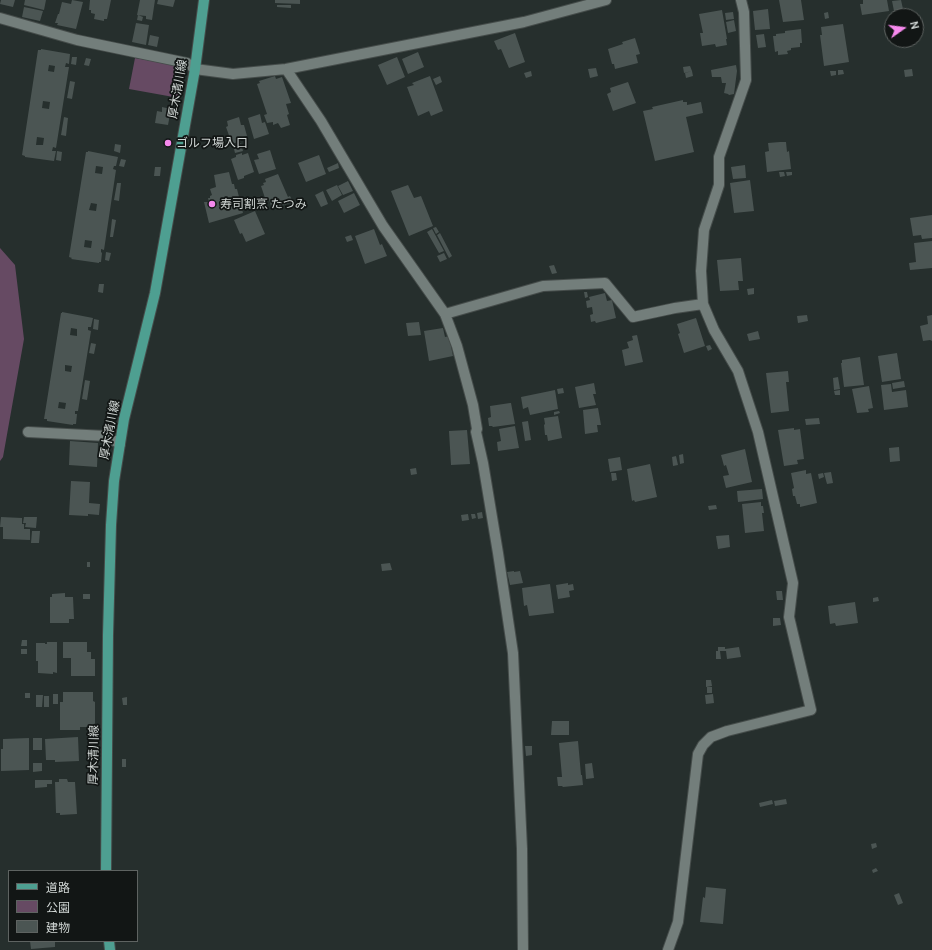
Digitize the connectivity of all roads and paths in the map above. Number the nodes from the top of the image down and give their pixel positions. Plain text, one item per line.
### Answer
1 (204, 0) edge
2 (606, 0) edge
3 (741, 0) edge
4 (0, 18) edge
5 (195, 69) junction
6 (286, 69) junction
7 (703, 304) junction
8 (445, 314) junction
9 (28, 432) dead end
10 (120, 444) junction
11 (106, 870) edge
12 (523, 950) edge
13 (668, 950) edge

1 - 5 main road, 厚木清川線
2 - 6 street
3 - 7 street
4 - 5 street
5 - 6 street
5 - 10 main road, 厚木清川線
6 - 8 street
7 - 8 street
7 - 13 street
8 - 12 street
9 - 10 street
10 - 11 main road, 厚木清川線

